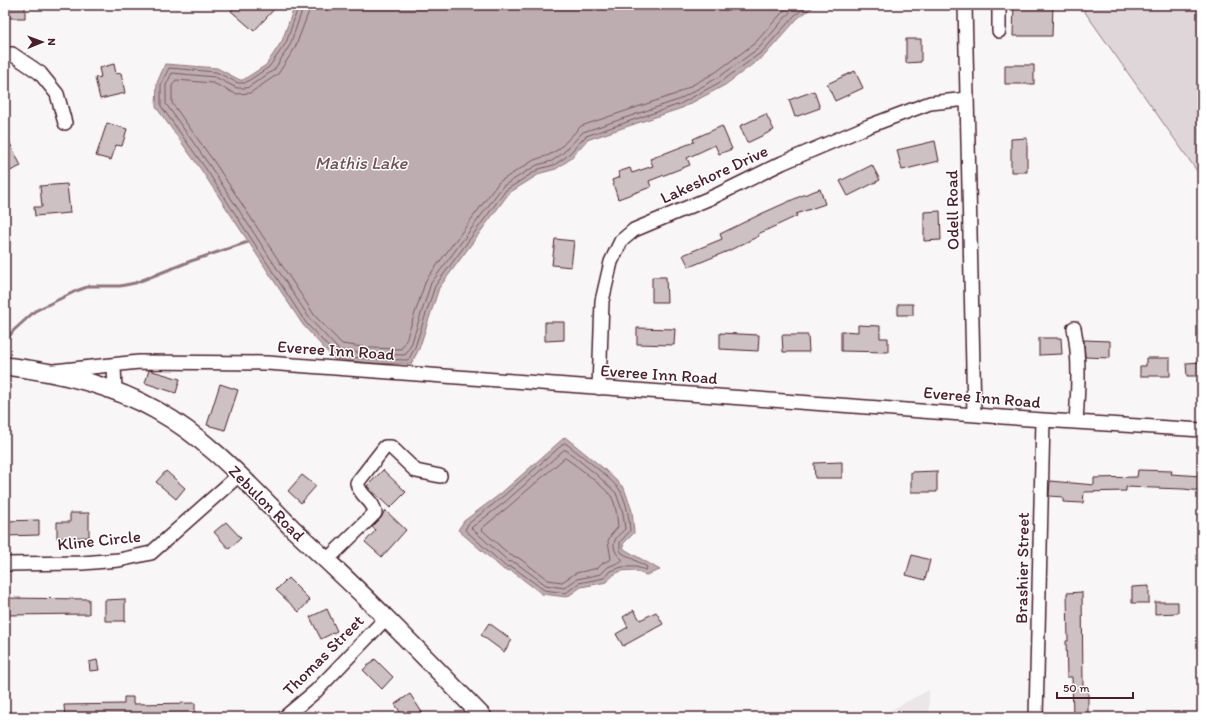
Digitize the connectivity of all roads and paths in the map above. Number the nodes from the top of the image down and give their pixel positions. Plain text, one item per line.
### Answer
1 (964, 5) edge
2 (999, 5) edge
3 (999, 31) dead end
4 (5, 54) edge
5 (968, 99) junction
6 (65, 122) dead end
7 (1074, 328) dead end
8 (114, 365) junction
9 (5, 366) edge
10 (44, 372) junction
11 (599, 388) junction
12 (115, 391) junction
13 (974, 414) junction
14 (1043, 420) junction
15 (1076, 422) junction
16 (1202, 430) edge
17 (239, 475) junction
18 (440, 476) dead end
19 (326, 561) junction
20 (5, 564) edge
21 (386, 618) junction
22 (285, 717) edge
23 (483, 717) edge
24 (1036, 717) edge

1 - 5 street, Odell Road
2 - 3 street
4 - 6 street
5 - 11 street, Lakeshore Drive
5 - 13 street, Odell Road
7 - 15 street
8 - 10 street, Everee Inn Road
8 - 11 street, Everee Inn Road
8 - 12 street
9 - 10 main road, Zebulon Road
10 - 12 main road, Zebulon Road
11 - 13 street, Everee Inn Road
12 - 17 main road, Zebulon Road
13 - 14 street, Everee Inn Road
14 - 15 street, Everee Inn Road
14 - 24 street, Brashier Street
15 - 16 street, Everee Inn Road
17 - 19 main road, Zebulon Road
17 - 20 street, Kline Circle
18 - 19 street
19 - 21 main road, Zebulon Road
21 - 22 street, Thomas Street
21 - 23 main road, Zebulon Road

